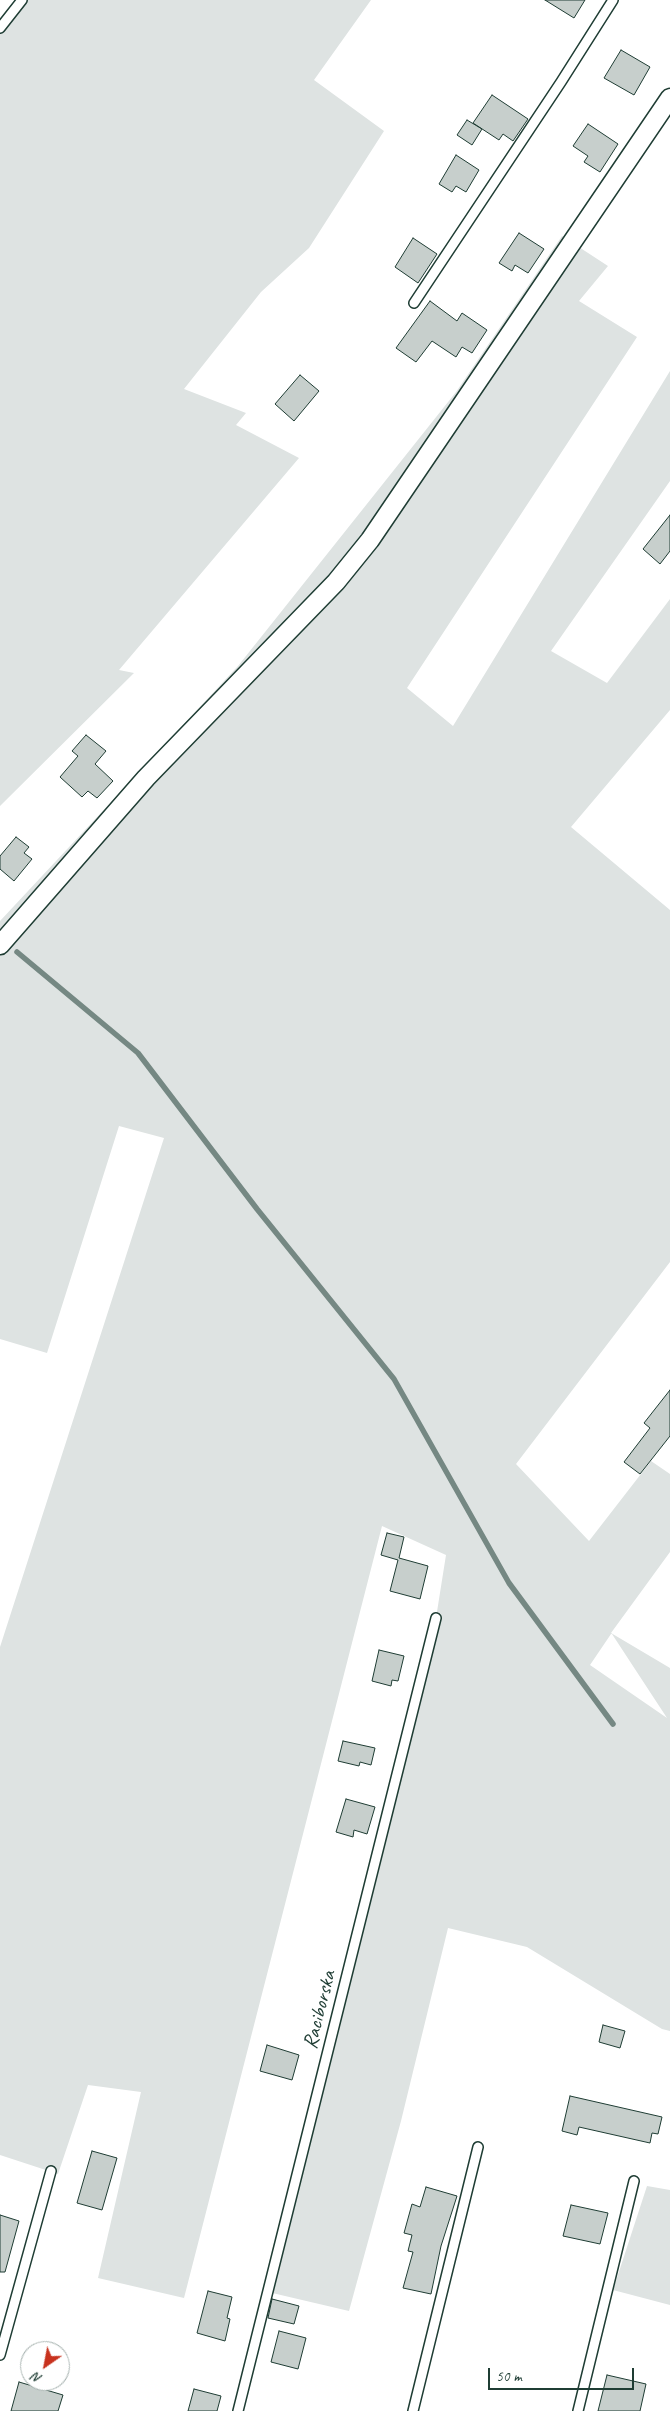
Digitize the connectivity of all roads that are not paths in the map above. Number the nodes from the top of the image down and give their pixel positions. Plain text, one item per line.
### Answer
1 (22, 0) edge
2 (613, 0) edge
3 (0, 28) edge
4 (670, 98) edge
5 (414, 303) dead end
6 (0, 945) edge
7 (436, 1618) dead end
8 (478, 2147) dead end
9 (51, 2171) dead end
10 (634, 2181) dead end
11 (0, 2355) edge
12 (238, 2411) edge
13 (413, 2411) edge
14 (578, 2411) edge

1 - 3 lane
2 - 5 lane
4 - 6 street
7 - 12 lane, Raciborska
8 - 13 lane
9 - 11 lane
10 - 14 lane

